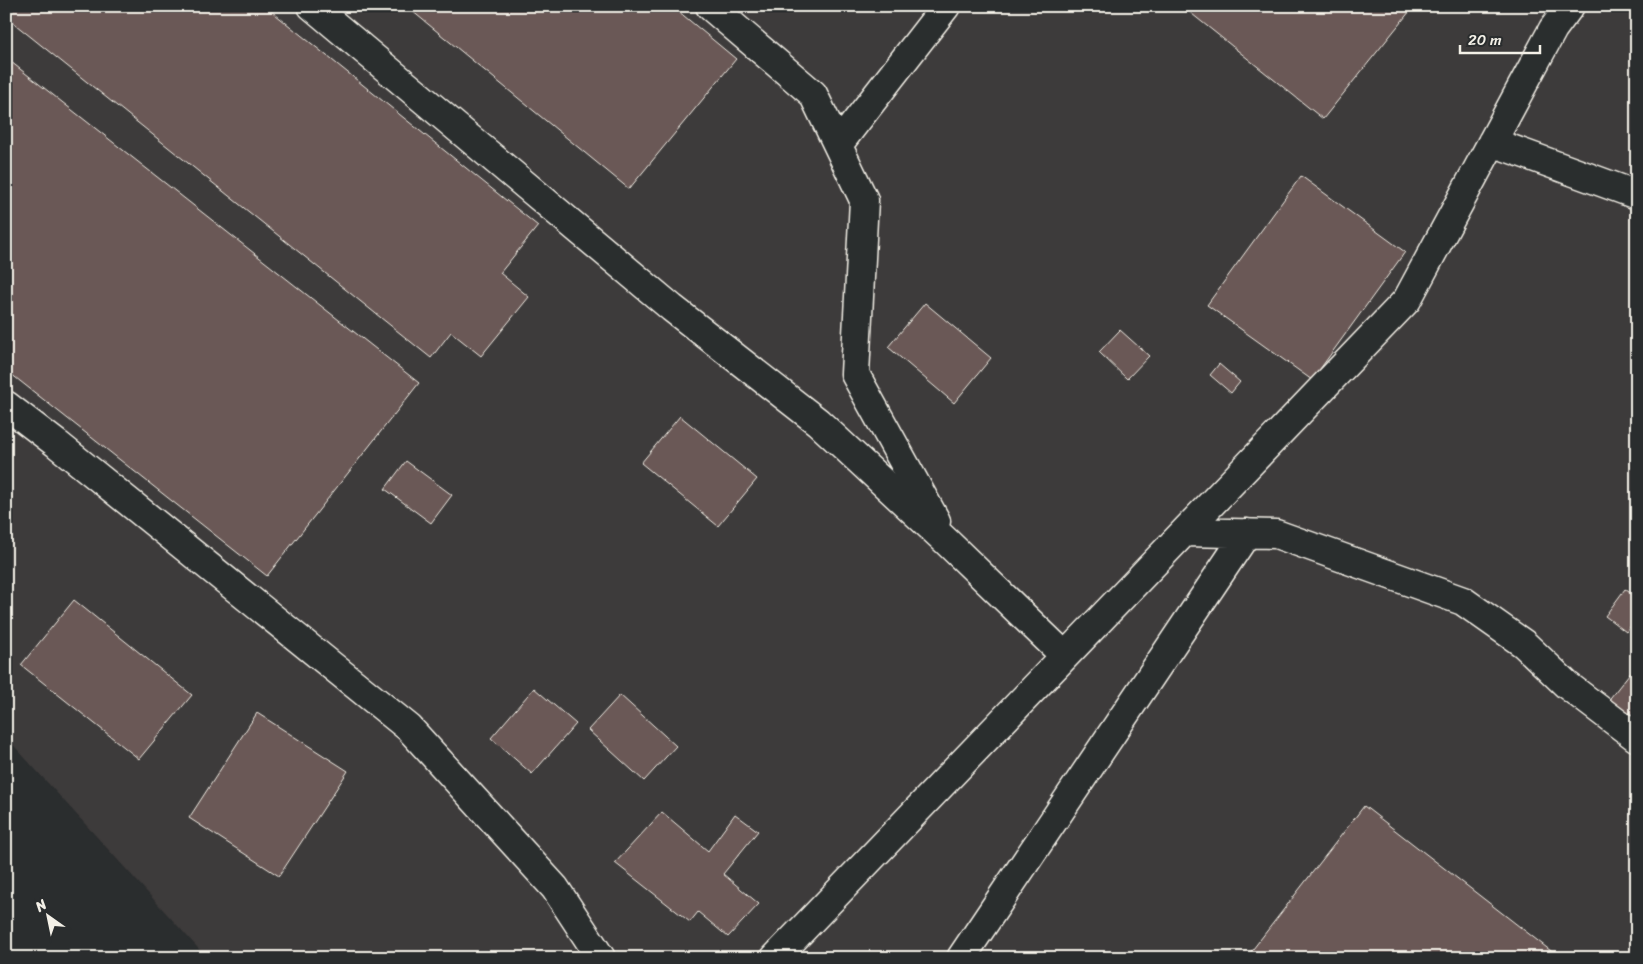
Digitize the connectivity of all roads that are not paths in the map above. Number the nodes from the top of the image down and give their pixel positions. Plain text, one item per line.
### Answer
1 (312, 6) edge
2 (710, 6) edge
3 (946, 6) edge
4 (1570, 6) edge
5 (1492, 142) junction
6 (838, 145) junction
7 (1637, 194) edge
8 (6, 405) edge
9 (1185, 532) junction
10 (1247, 533) junction
11 (947, 542) junction
12 (1065, 656) junction
13 (1637, 738) edge
14 (601, 958) edge
15 (775, 958) edge
16 (961, 958) edge

1 - 11 street
2 - 6 street
3 - 6 street
4 - 5 street
5 - 7 street
5 - 9 street
6 - 11 street
8 - 14 street
9 - 10 street
9 - 12 street
10 - 13 street
10 - 16 street
11 - 12 street
12 - 15 street

